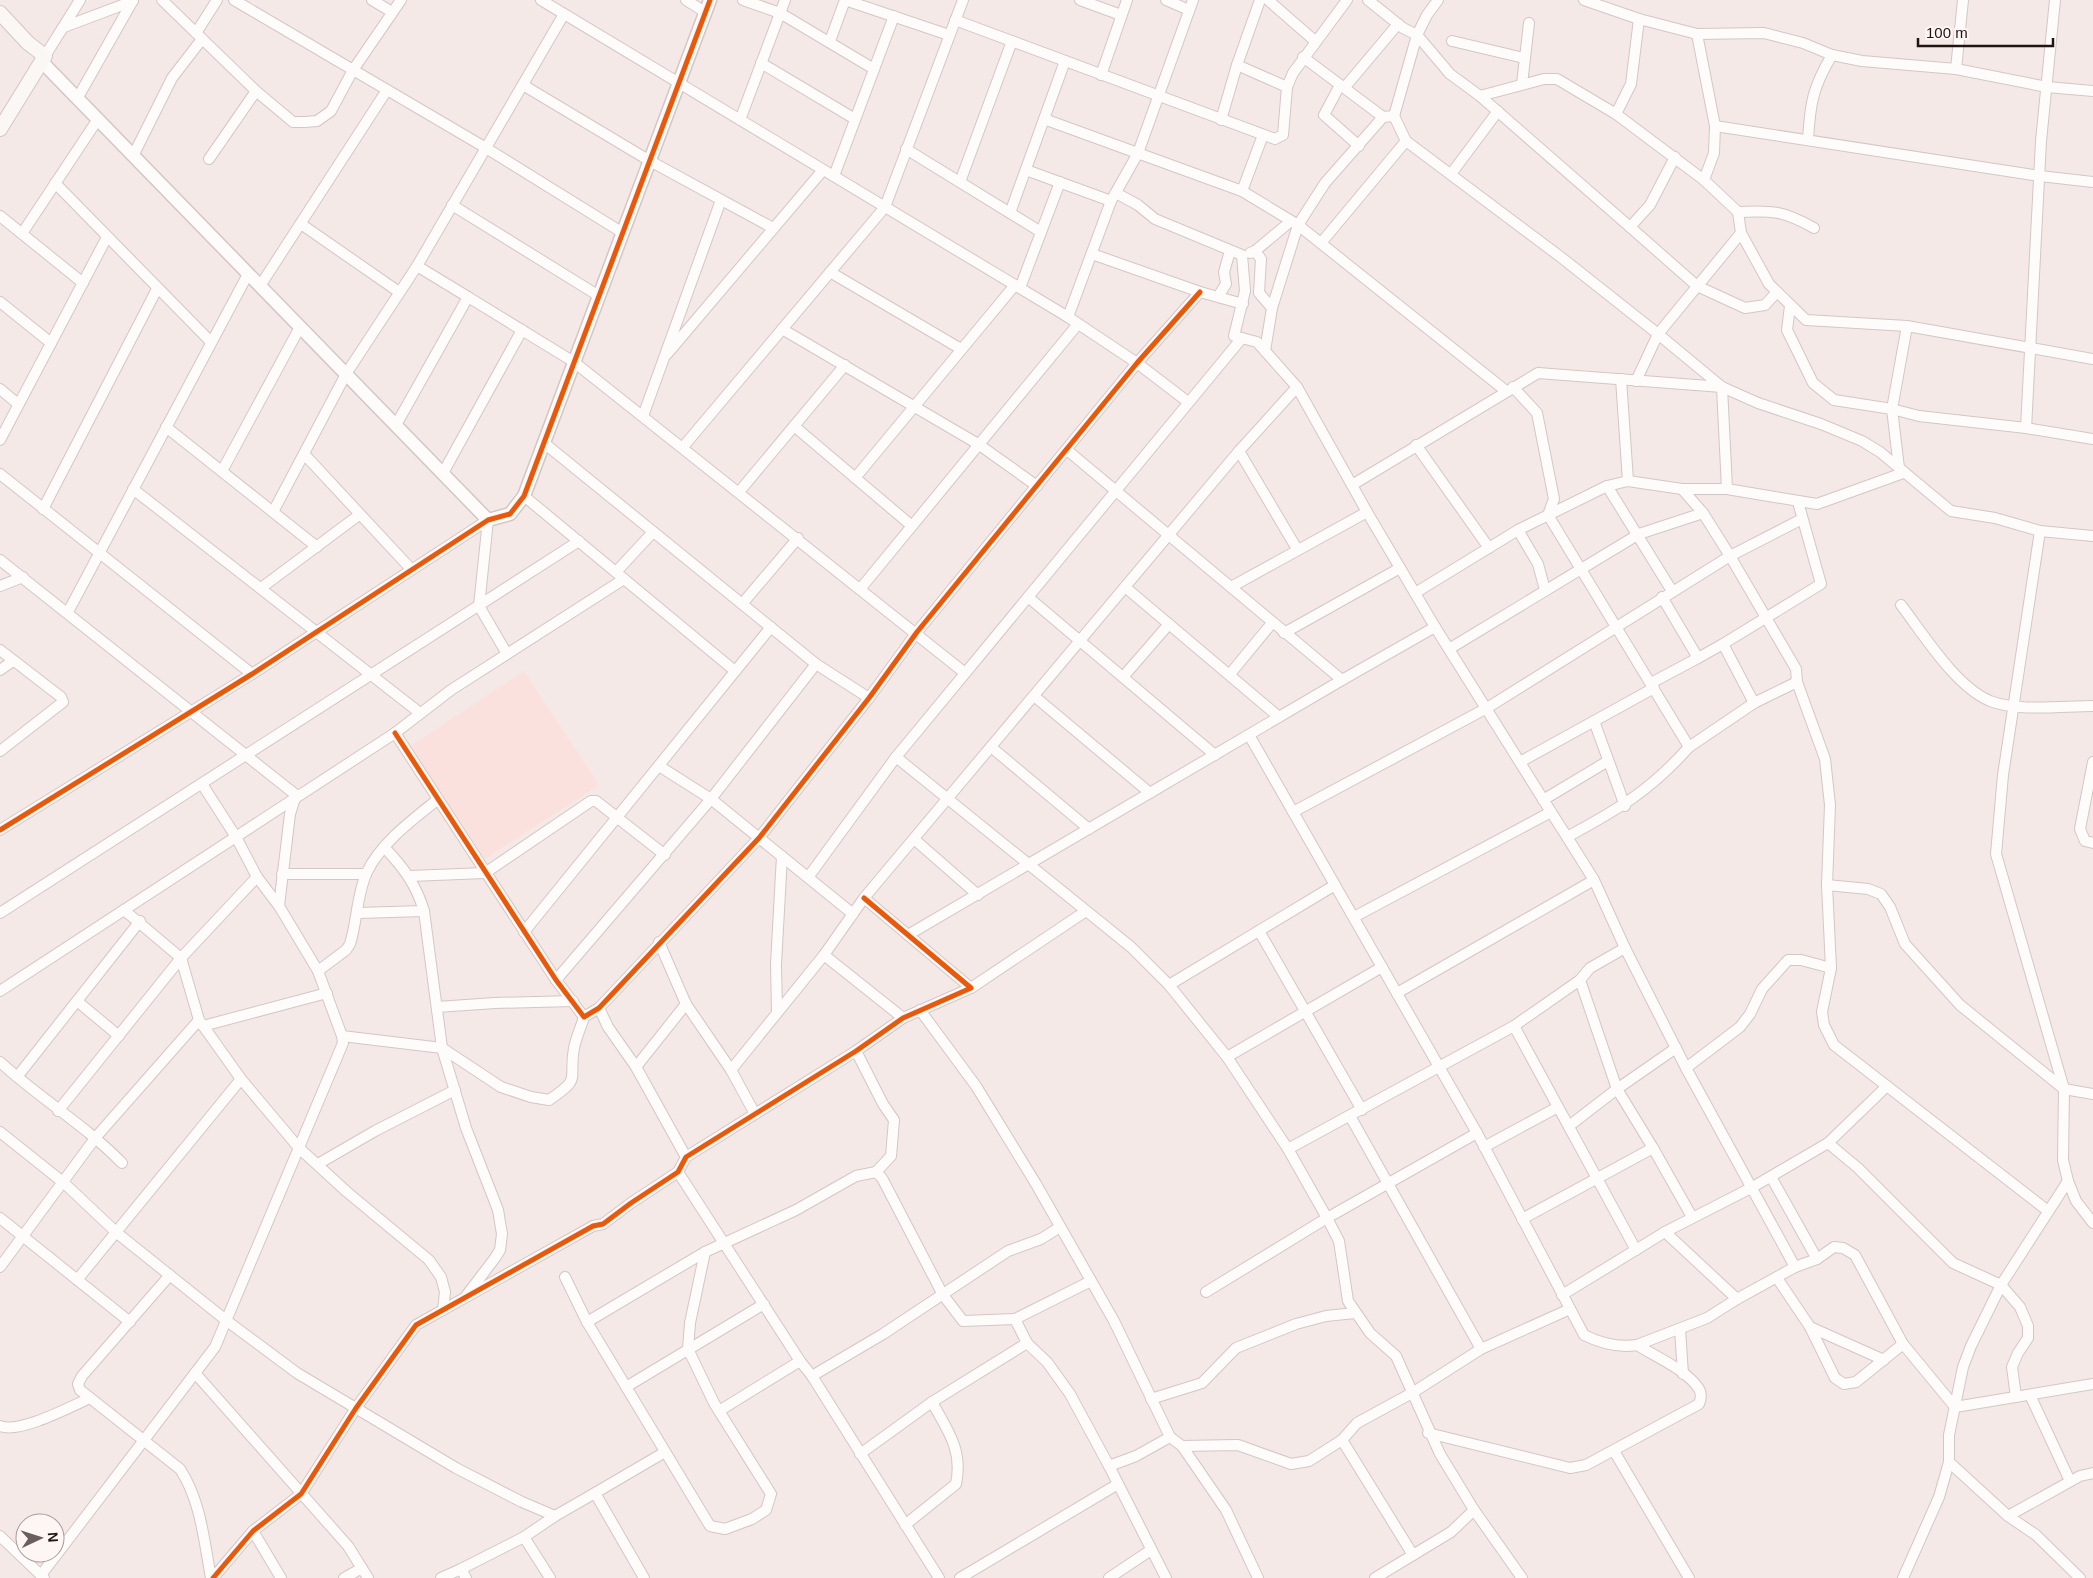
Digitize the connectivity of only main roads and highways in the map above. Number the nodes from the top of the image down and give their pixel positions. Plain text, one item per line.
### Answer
1 (0, 13) edge
2 (1, 124) edge

1 - 2 main road

